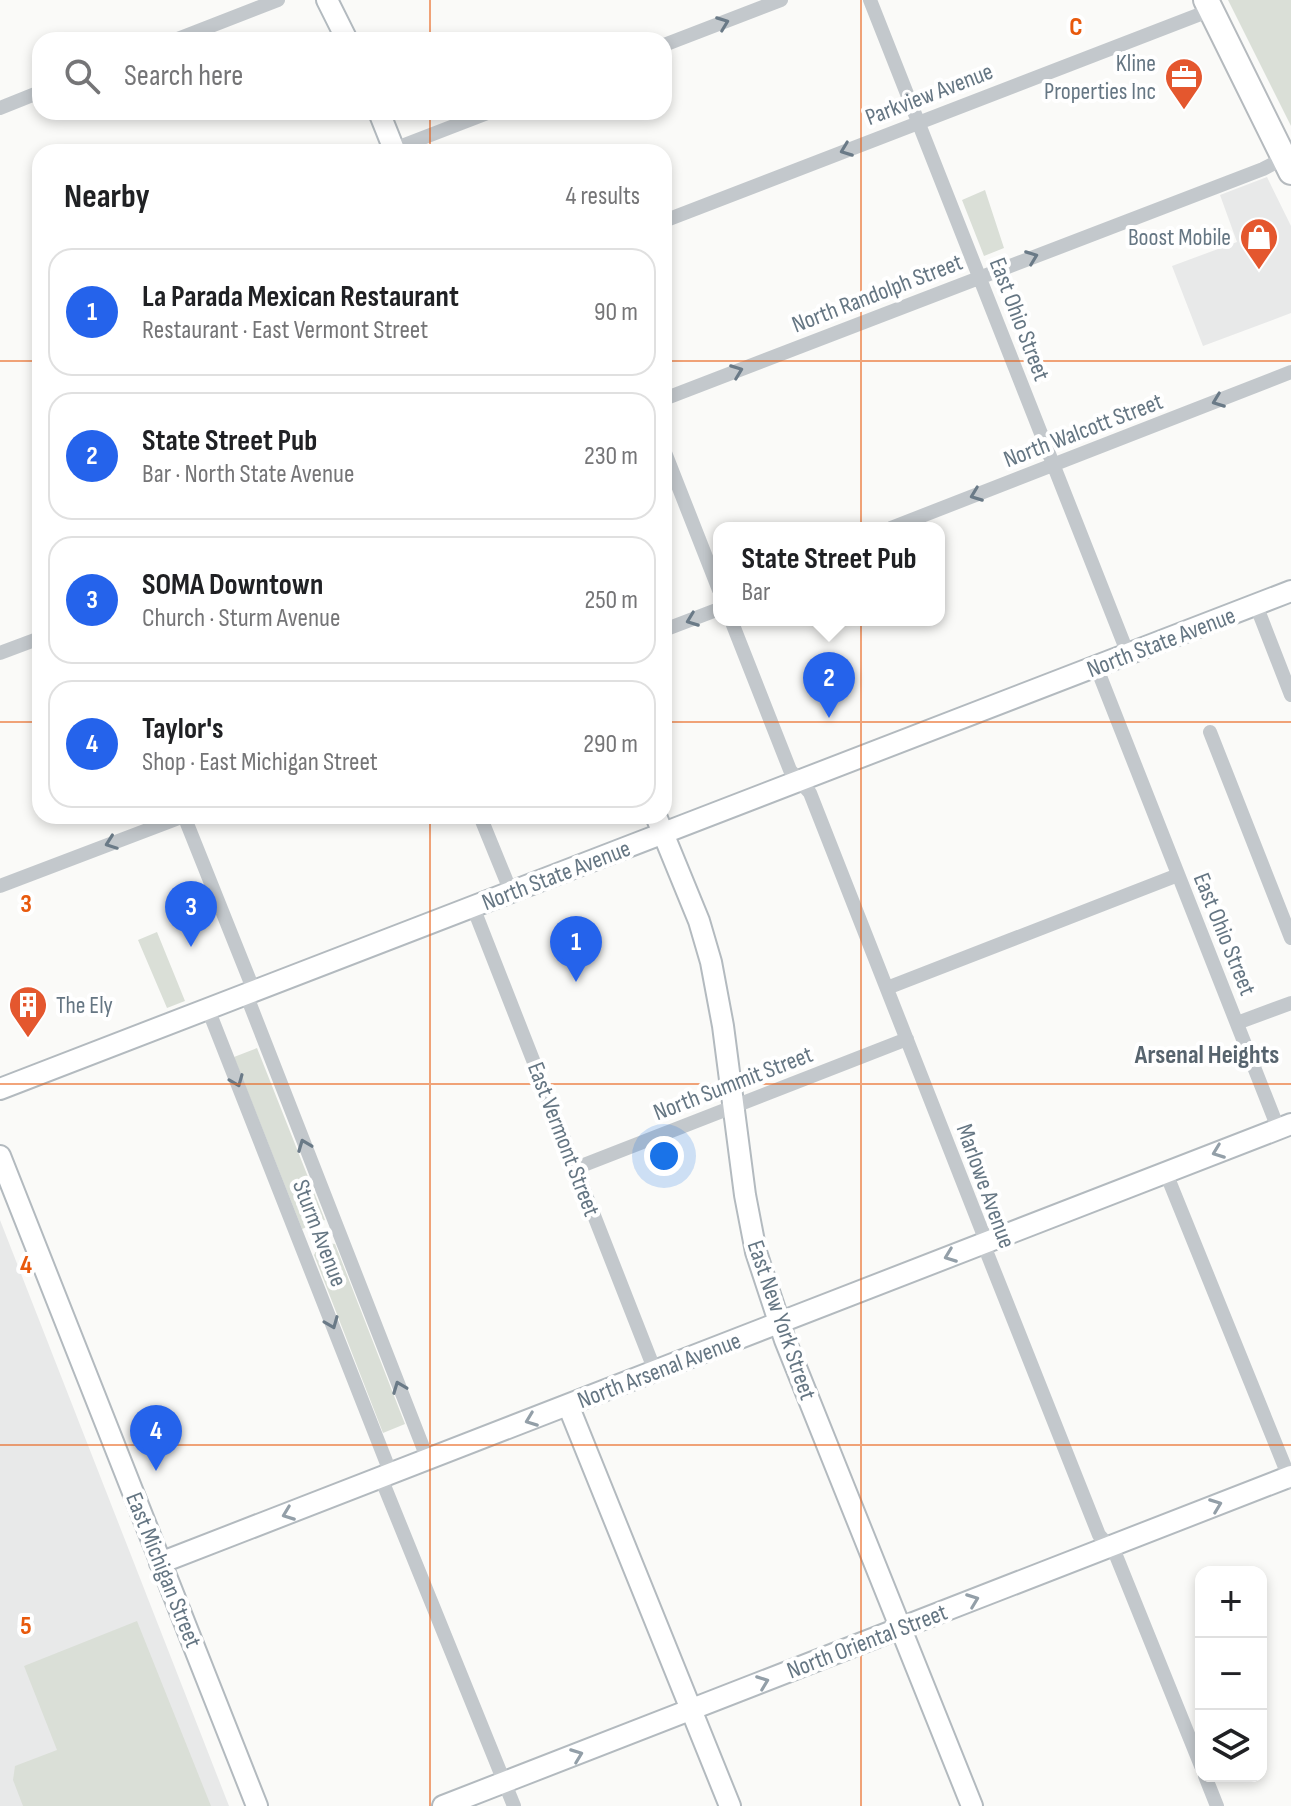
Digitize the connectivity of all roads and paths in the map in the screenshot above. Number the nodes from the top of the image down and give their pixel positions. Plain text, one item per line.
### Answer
1 (278, 0) edge
2 (327, 0) edge
3 (781, 0) edge
4 (870, 0) edge
5 (1208, 5) edge
6 (196, 32) edge
7 (343, 32) edge
8 (672, 42) edge
9 (32, 95) edge
10 (0, 108) edge
11 (382, 120) edge
12 (470, 120) edge
13 (918, 122) junction
14 (392, 144) edge
15 (410, 144) edge
16 (1288, 165) edge
17 (672, 218) edge
18 (980, 277) junction
19 (1291, 372) edge
20 (672, 396) edge
21 (1053, 465) junction
22 (672, 470) edge
23 (906, 522) edge
24 (713, 575) edge
25 (1291, 591) edge
26 (1256, 605) junction
27 (713, 611) edge
28 (733, 626) edge
29 (672, 627) edge
30 (32, 641) edge
31 (0, 653) edge
32 (1128, 654) junction
33 (1096, 666) junction
34 (1291, 695) edge
35 (1210, 732) dead end
36 (800, 781) junction
37 (672, 821) edge
38 (163, 824) edge
39 (187, 824) edge
40 (483, 824) edge
41 (660, 825) edge
42 (1178, 875) junction
43 (0, 886) edge
44 (511, 892) junction
45 (473, 907) junction
46 (1291, 938) edge
47 (887, 988) junction
48 (250, 993) junction
49 (1291, 1003) edge
50 (208, 1009) junction
51 (1237, 1023) junction
52 (907, 1039) junction
53 (0, 1089) edge
54 (733, 1107) junction
55 (1285, 1126) edge
56 (0, 1156) edge
57 (576, 1168) junction
58 (1166, 1173) junction
59 (985, 1243) junction
60 (779, 1323) junction
61 (655, 1371) junction
62 (568, 1405) junction
63 (428, 1460) junction
64 (386, 1476) junction
65 (1290, 1479) edge
66 (1110, 1546) junction
67 (160, 1563) junction
68 (901, 1628) junction
69 (691, 1710) junction
70 (1195, 1751) edge
71 (1207, 1782) edge
72 (505, 1783) junction
73 (257, 1806) edge
74 (443, 1806) edge
75 (514, 1806) edge
76 (730, 1806) edge
77 (972, 1806) edge
78 (1217, 1806) edge

1 - 6 street
2 - 7 street
8 -> 3 street
4 - 13 street, East Ohio Street
5 - 13 street, Parkview Avenue
5 - 16 main road
9 - 10 street
11 - 14 street
12 - 15 street
13 -> 17 street, Parkview Avenue
13 - 18 street, East Ohio Street
18 -> 16 street, North Randolph Street
20 -> 18 street, North Randolph Street
18 - 21 street, East Ohio Street
19 -> 21 street, North Walcott Street
21 -> 23 street, North Walcott Street
21 - 32 street, East Ohio Street
22 - 24 street
25 - 26 street, North State Avenue
26 - 32 street, North State Avenue
26 - 34 street
27 -> 29 street
28 - 36 street, Marlowe Avenue
30 - 31 street
32 - 33 street, North State Avenue
33 - 36 street, North State Avenue
33 - 42 street, East Ohio Street
35 - 46 street
36 - 37 street, North State Avenue
36 - 47 street, Marlowe Avenue
38 -> 43 street
39 - 48 street, Sturm Avenue
40 - 44 street
41 - 44 street, North State Avenue
41 - 54 street, East New York Street
42 - 47 street
42 - 51 street, East Ohio Street
44 - 45 street, North State Avenue
45 - 48 street, North State Avenue
45 - 57 street, East Vermont Street
47 - 52 street, Marlowe Avenue
48 - 50 street, North State Avenue
63 -> 48 street, Sturm Avenue
49 - 51 street
50 - 53 street, North State Avenue
50 -> 64 street, Sturm Avenue
51 - 55 street, East Ohio Street
52 - 54 street, North Summit Street
52 - 59 street, Marlowe Avenue
54 - 57 street, North Summit Street
54 - 60 street, East New York Street
55 -> 58 street, North Arsenal Avenue
56 - 67 street, East Michigan Street
57 - 61 street, East Vermont Street
58 - 59 street, North Arsenal Avenue
58 - 65 street
59 -> 60 street, North Arsenal Avenue
59 - 66 street, Marlowe Avenue
60 - 61 street, North Arsenal Avenue
60 - 68 street, East New York Street
61 - 62 street, North Arsenal Avenue
62 -> 63 street, North Arsenal Avenue
62 - 69 street
63 - 64 street, North Arsenal Avenue
64 -> 67 street, North Arsenal Avenue
64 - 72 street, Sturm Avenue
66 -> 65 street, North Oriental Street
68 -> 66 street, North Oriental Street
66 - 70 street, Marlowe Avenue
67 - 73 street, East Michigan Street
69 -> 68 street, North Oriental Street
68 - 77 street, East New York Street
72 -> 69 street, North Oriental Street
69 - 76 street
71 - 78 street
72 - 74 street, North Oriental Street
72 - 75 street, Sturm Avenue

